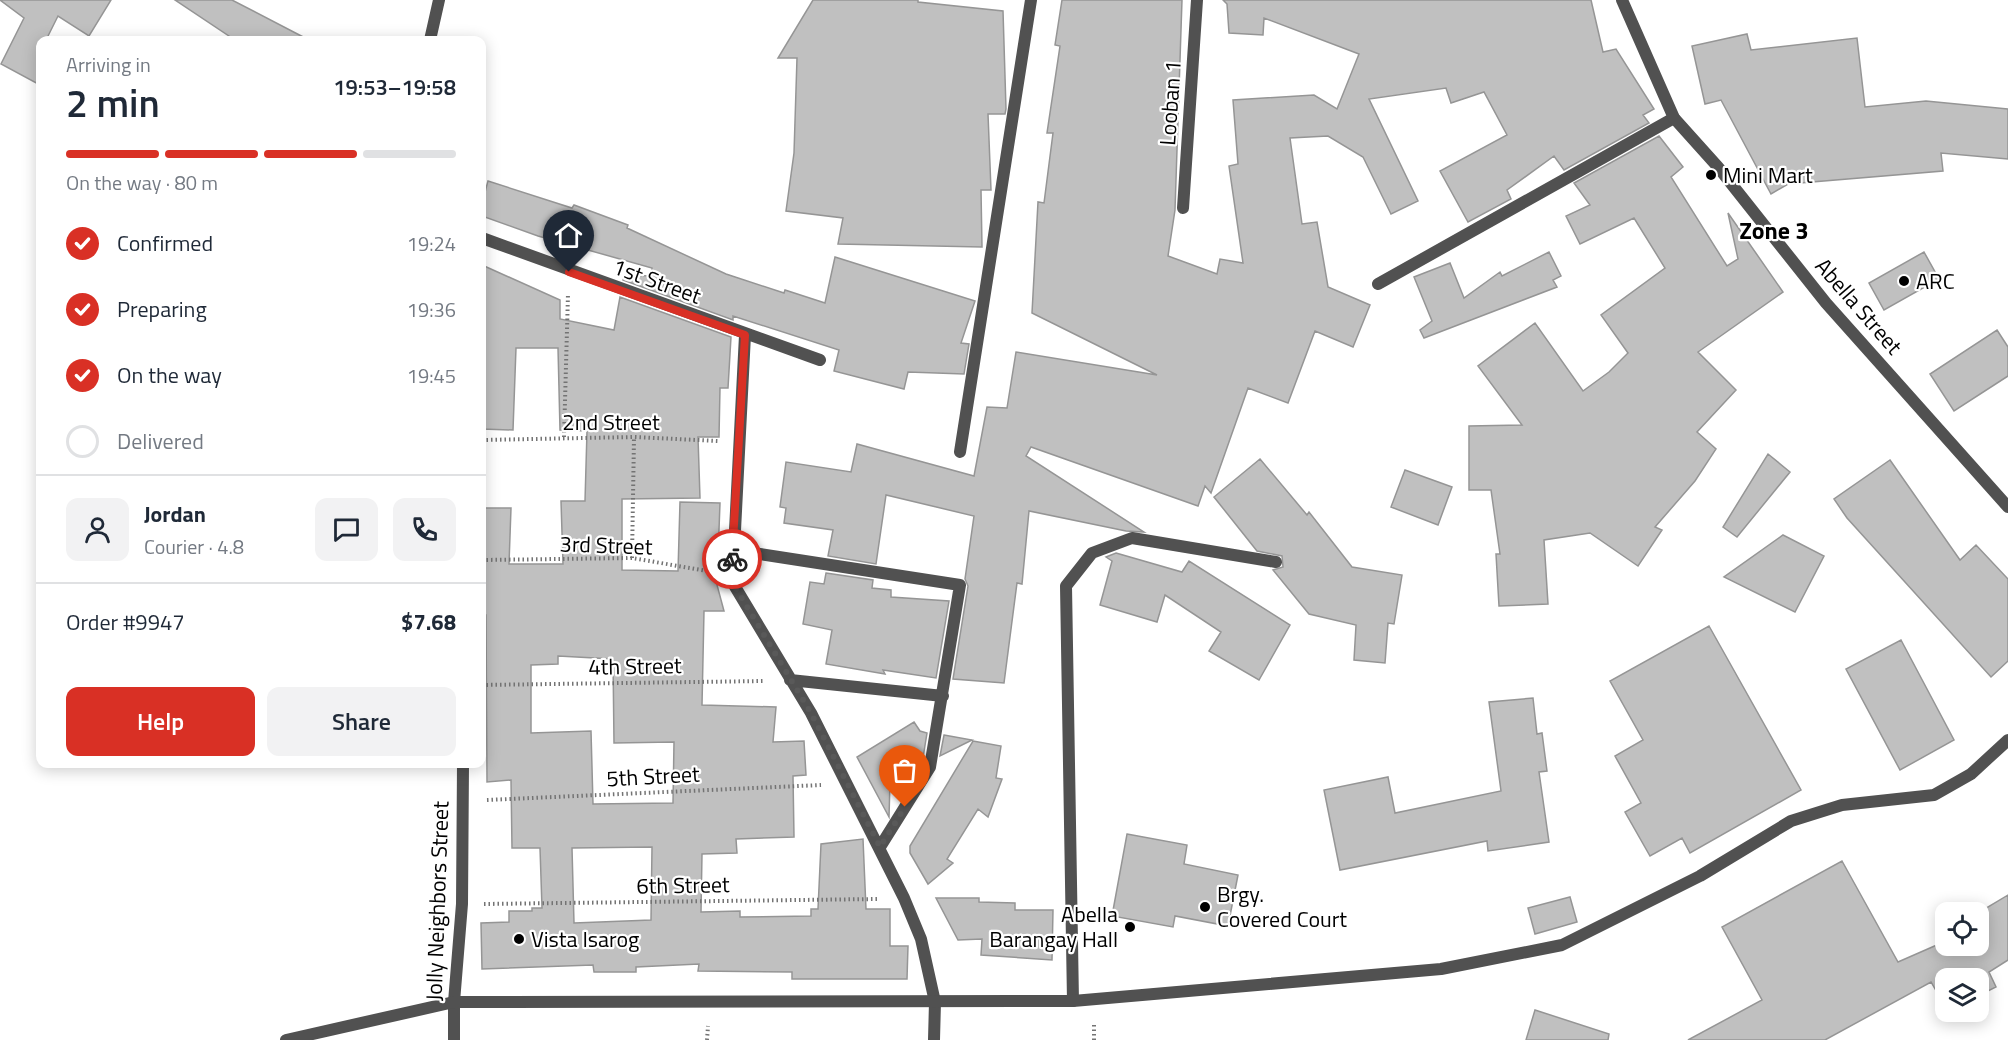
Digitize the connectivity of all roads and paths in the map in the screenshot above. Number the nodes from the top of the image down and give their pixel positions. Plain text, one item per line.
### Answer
1 (439, 0) edge
2 (1031, 0) edge
3 (1197, 0) edge
4 (1622, 0) edge
5 (431, 36) edge
6 (1674, 118) junction
7 (1183, 208) dead end
8 (486, 240) edge
9 (569, 272) junction
10 (1378, 284) dead end
11 (745, 335) junction
12 (820, 360) dead end
13 (564, 437) junction
14 (634, 437) junction
15 (486, 440) edge
16 (739, 442) junction
17 (960, 452) dead end
18 (2008, 507) edge
19 (734, 550) junction
20 (632, 558) junction
21 (486, 560) edge
22 (1276, 562) dead end
23 (728, 575) junction
24 (790, 680) junction
25 (486, 685) edge
26 (943, 696) junction
27 (2008, 740) edge
28 (463, 768) edge
29 (845, 784) junction
30 (462, 801) junction
31 (880, 847) junction
32 (904, 898) junction
33 (462, 904) junction
34 (1073, 1001) junction
35 (454, 1002) junction
36 (935, 1002) junction
37 (286, 1040) edge
38 (454, 1040) edge
39 (934, 1040) edge

1 - 5 street
2 - 17 street
3 - 7 street, Looban 1
4 - 6 street, Abella Street
6 - 10 street
6 - 18 street, Abella Street
8 - 9 street, 1st Street
9 - 11 street, 1st Street
9 - 13 path
11 - 12 street, 1st Street
11 - 16 street
13 - 14 path, 2nd Street
13 - 15 path, 2nd Street
14 - 16 path, 2nd Street
14 - 20 path
16 - 19 street
19 - 23 street
19 - 26 street
20 - 21 path, 3rd Street
20 - 23 path, 3rd Street
22 - 34 street
23 - 24 street
24 - 25 path, 4th Street
24 - 26 street
24 - 29 street
26 - 31 street
27 - 34 street
28 - 30 street, Jolly Neighbors Street
29 - 30 path, 5th Street
29 - 31 street
30 - 33 street, Jolly Neighbors Street
31 - 32 street
32 - 33 path, 6th Street
32 - 36 street
33 - 35 street, Jolly Neighbors Street
34 - 36 street
35 - 36 street
35 - 37 street
35 - 38 street, Jolly Neighbors Street
36 - 39 street

